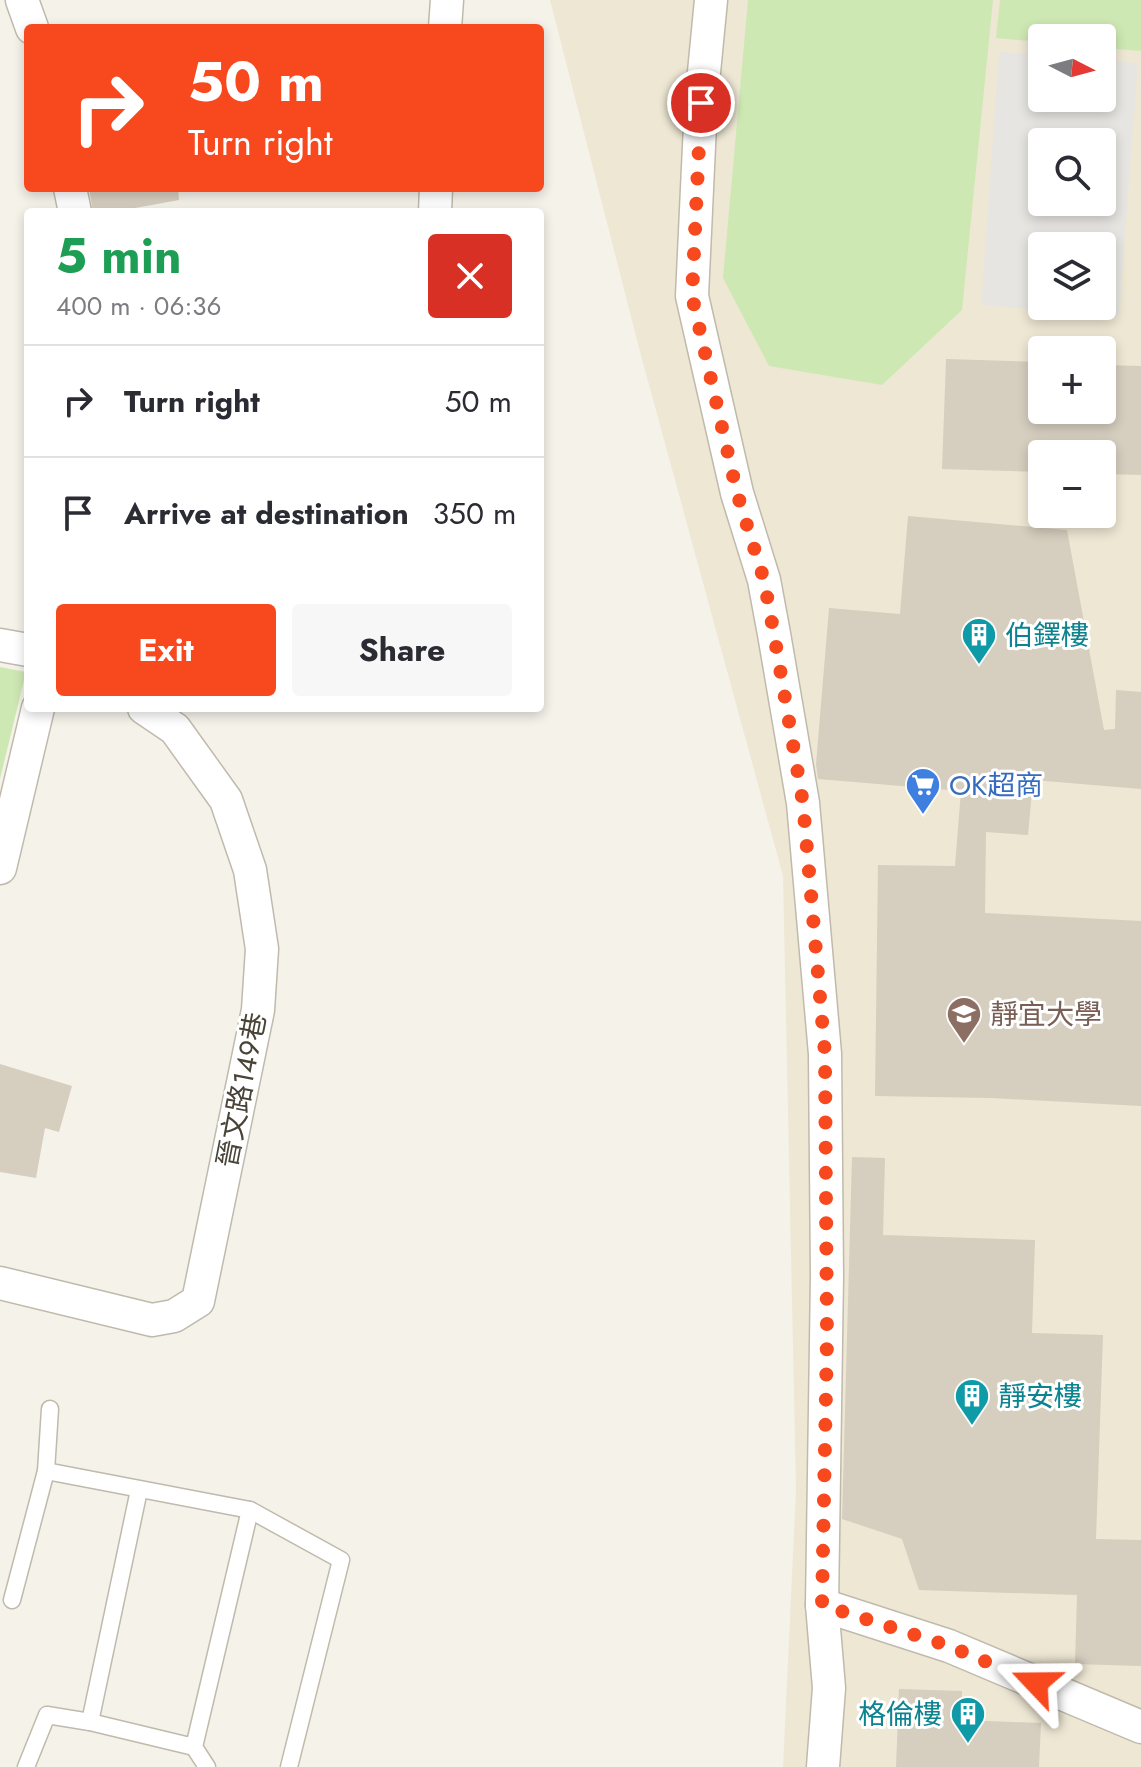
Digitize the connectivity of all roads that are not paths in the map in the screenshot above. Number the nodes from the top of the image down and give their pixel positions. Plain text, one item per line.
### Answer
1 (22, 0) edge
2 (447, 0) edge
3 (711, 0) edge
4 (31, 24) edge
5 (445, 24) edge
6 (0, 645) edge
7 (24, 649) edge
8 (37, 712) edge
9 (150, 712) edge
10 (0, 868) edge
11 (0, 1283) edge
12 (50, 1409) dead end
13 (46, 1471) junction
14 (139, 1490) junction
15 (250, 1510) junction
16 (12, 1600) dead end
17 (822, 1605) junction
18 (90, 1722) junction
19 (1141, 1727) edge
20 (194, 1747) junction
21 (26, 1767) edge
22 (207, 1767) edge
23 (289, 1767) edge
24 (823, 1767) edge

1 - 4 street
2 - 5 street
3 - 17 street
6 - 7 street
8 - 10 street
9 - 11 street, 晉文路149巷
12 - 13 lane
13 - 14 lane
13 - 16 lane
14 - 15 lane
14 - 18 lane
15 - 20 lane
15 - 23 lane
17 - 19 street
17 - 24 street
18 - 20 lane
18 - 21 lane
20 - 22 lane

